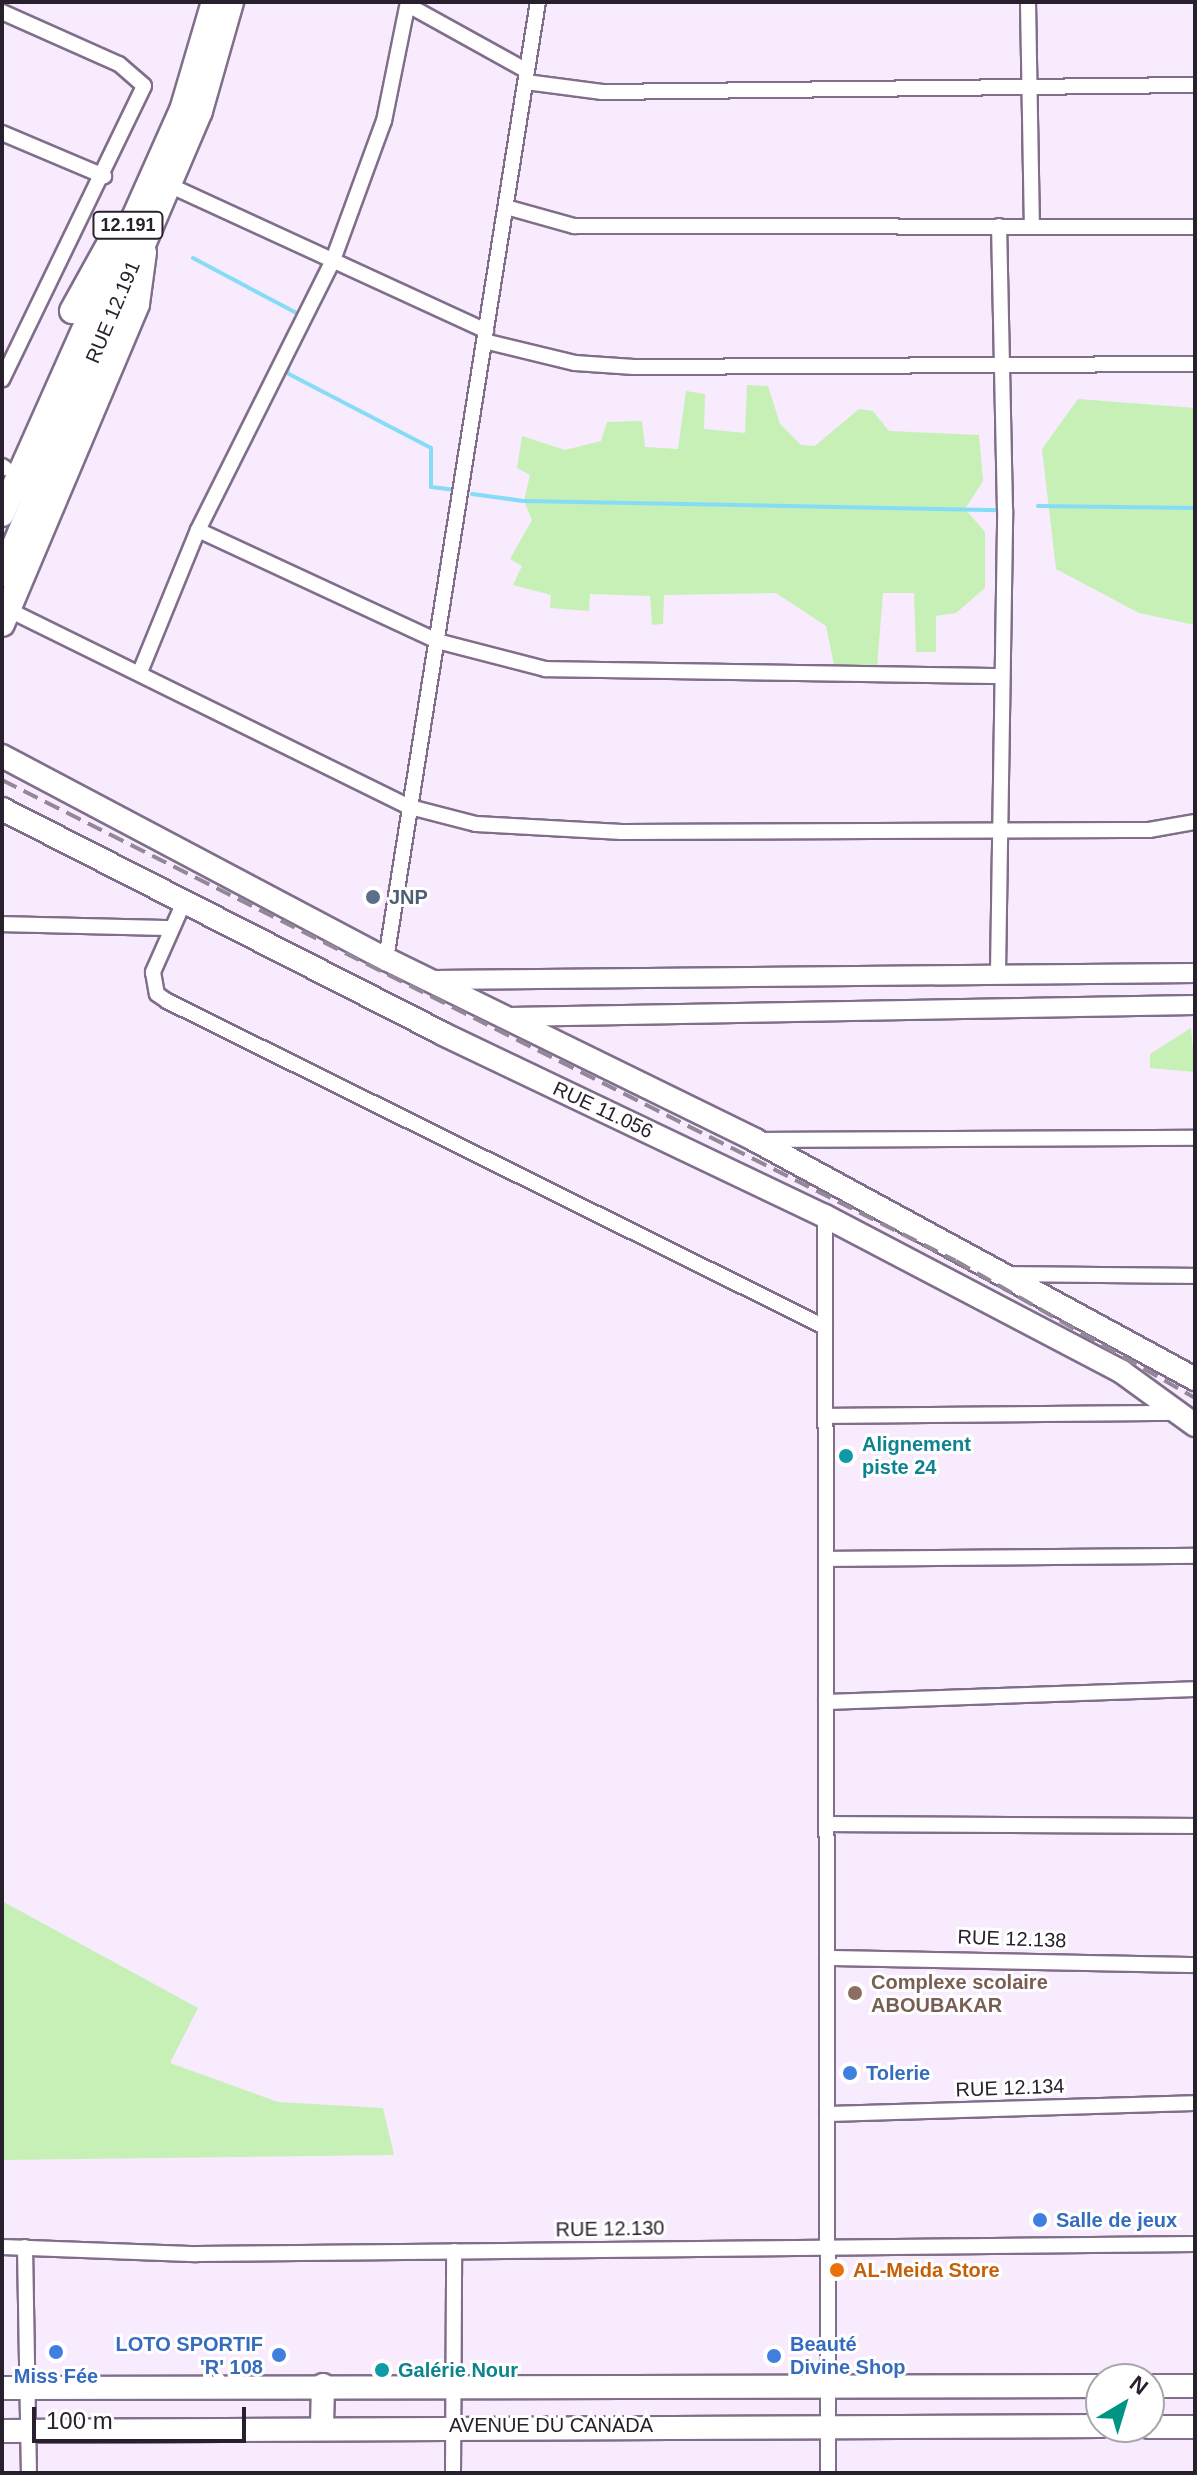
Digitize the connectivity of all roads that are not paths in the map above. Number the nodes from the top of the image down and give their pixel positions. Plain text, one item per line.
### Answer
1 (214, 2) edge
2 (231, 2) edge
3 (538, 2) edge
4 (1028, 2) edge
5 (408, 3) edge
6 (2, 12) edge
7 (526, 76) junction
8 (1032, 85) junction
9 (1195, 85) edge
10 (2, 133) edge
11 (104, 176) junction
12 (169, 185) junction
13 (506, 207) junction
14 (999, 226) junction
15 (1032, 226) junction
16 (1195, 227) edge
17 (134, 236) junction
18 (333, 260) junction
19 (485, 336) junction
20 (1195, 364) edge
21 (1002, 367) junction
22 (2, 380) edge
23 (42, 449) junction
24 (3, 470) edge
25 (2, 514) edge
26 (198, 530) junction
27 (2, 575) edge
28 (5, 617) edge
29 (437, 641) junction
30 (140, 672) junction
31 (1002, 676) junction
32 (2, 756) edge
33 (410, 807) junction
34 (2, 809) edge
35 (1195, 822) edge
36 (1000, 829) junction
37 (184, 902) junction
38 (2, 924) edge
39 (169, 928) junction
40 (386, 959) junction
41 (998, 972) junction
42 (1195, 973) edge
43 (434, 980) junction
44 (1195, 1005) edge
45 (510, 1017) junction
46 (1195, 1138) edge
47 (755, 1140) junction
48 (825, 1216) junction
49 (1006, 1274) junction
50 (1195, 1276) edge
51 (825, 1327) junction
52 (1195, 1379) edge
53 (825, 1416) junction
54 (1188, 1419) edge
55 (1195, 1556) edge
56 (826, 1559) junction
57 (1195, 1689) edge
58 (826, 1702) junction
59 (826, 1824) junction
60 (1195, 1826) edge
61 (827, 1958) junction
62 (1195, 1965) edge
63 (1195, 2103) edge
64 (827, 2114) junction
65 (1195, 2244) edge
66 (828, 2245) junction
67 (2, 2247) edge
68 (25, 2247) junction
69 (454, 2251) junction
70 (448, 2384) junction
71 (323, 2385) junction
72 (828, 2386) junction
73 (1085, 2386) edge
74 (1165, 2386) edge
75 (1195, 2386) edge
76 (2, 2388) edge
77 (26, 2388) junction
78 (451, 2425) junction
79 (322, 2426) junction
80 (828, 2426) junction
81 (1085, 2426) edge
82 (1165, 2427) edge
83 (1195, 2427) edge
84 (2, 2431) edge
85 (28, 2431) junction
86 (29, 2473) edge
87 (453, 2473) edge
88 (828, 2473) edge

1 - 17 main road, RUE 12.191 / 12.191
2 - 12 main road, RUE 12.191
3 - 7 street
4 - 8 street
5 - 7 street
5 - 18 street
6 - 11 street
7 - 8 street
7 - 13 street
8 - 9 street
8 - 15 street
10 - 11 street
11 - 22 street
12 - 17 main road, RUE 12.191
12 - 18 street
13 - 14 street
13 - 19 street
14 - 15 street
14 - 21 street
15 - 16 street
17 - 23 main road, RUE 12.191 / 12.191
17 - 24 main road
17 - 28 main road
18 - 19 street
18 - 26 street
19 - 21 street
19 - 29 street
20 - 21 street
21 - 31 street
23 - 25 main road, RUE 12.191
23 - 27 main road, RUE 12.191
26 - 29 street
26 - 30 street
28 - 30 street
29 - 31 street
29 - 33 street
30 - 33 street
31 - 36 street
32 - 40 main road
33 - 36 street
33 - 40 street
34 - 37 main road, RUE 11.056
35 - 36 street
36 - 41 street
37 - 39 street
37 - 48 main road, RUE 11.056
38 - 39 street
39 - 51 street
40 - 43 main road
41 - 42 street
41 - 43 street
43 - 45 main road
44 - 45 street
45 - 47 main road
46 - 47 street
47 - 49 main road
48 - 51 street
48 - 54 main road, RUE 11.056
49 - 50 street
49 - 52 main road
51 - 53 street
53 - 54 street
53 - 56 street
55 - 56 street
56 - 58 street
57 - 58 street
58 - 59 street
59 - 60 street
59 - 61 street
61 - 62 street, RUE 12.138
61 - 64 street
63 - 64 street, RUE 12.134
64 - 66 street
65 - 66 street, RUE 12.130
66 - 69 street, RUE 12.130
66 - 72 street
67 - 68 street, RUE 12.130
68 - 69 street, RUE 12.130
68 - 77 street
69 - 70 street
70 - 71 main road, AVENUE DU CANADA
70 - 72 main road, AVENUE DU CANADA
70 - 78 street
71 - 77 main road, AVENUE DU CANADA
71 - 79 main road
72 - 73 main road, AVENUE DU CANADA
72 - 80 street
74 - 75 main road
76 - 77 main road, AVENUE DU CANADA
77 - 85 street
78 - 79 main road, AVENUE DU CANADA
78 - 80 main road, AVENUE DU CANADA
78 - 87 street
79 - 85 main road, AVENUE DU CANADA
80 - 81 main road, AVENUE DU CANADA
80 - 88 street
82 - 83 main road
84 - 85 main road, AVENUE DU CANADA
85 - 86 street

